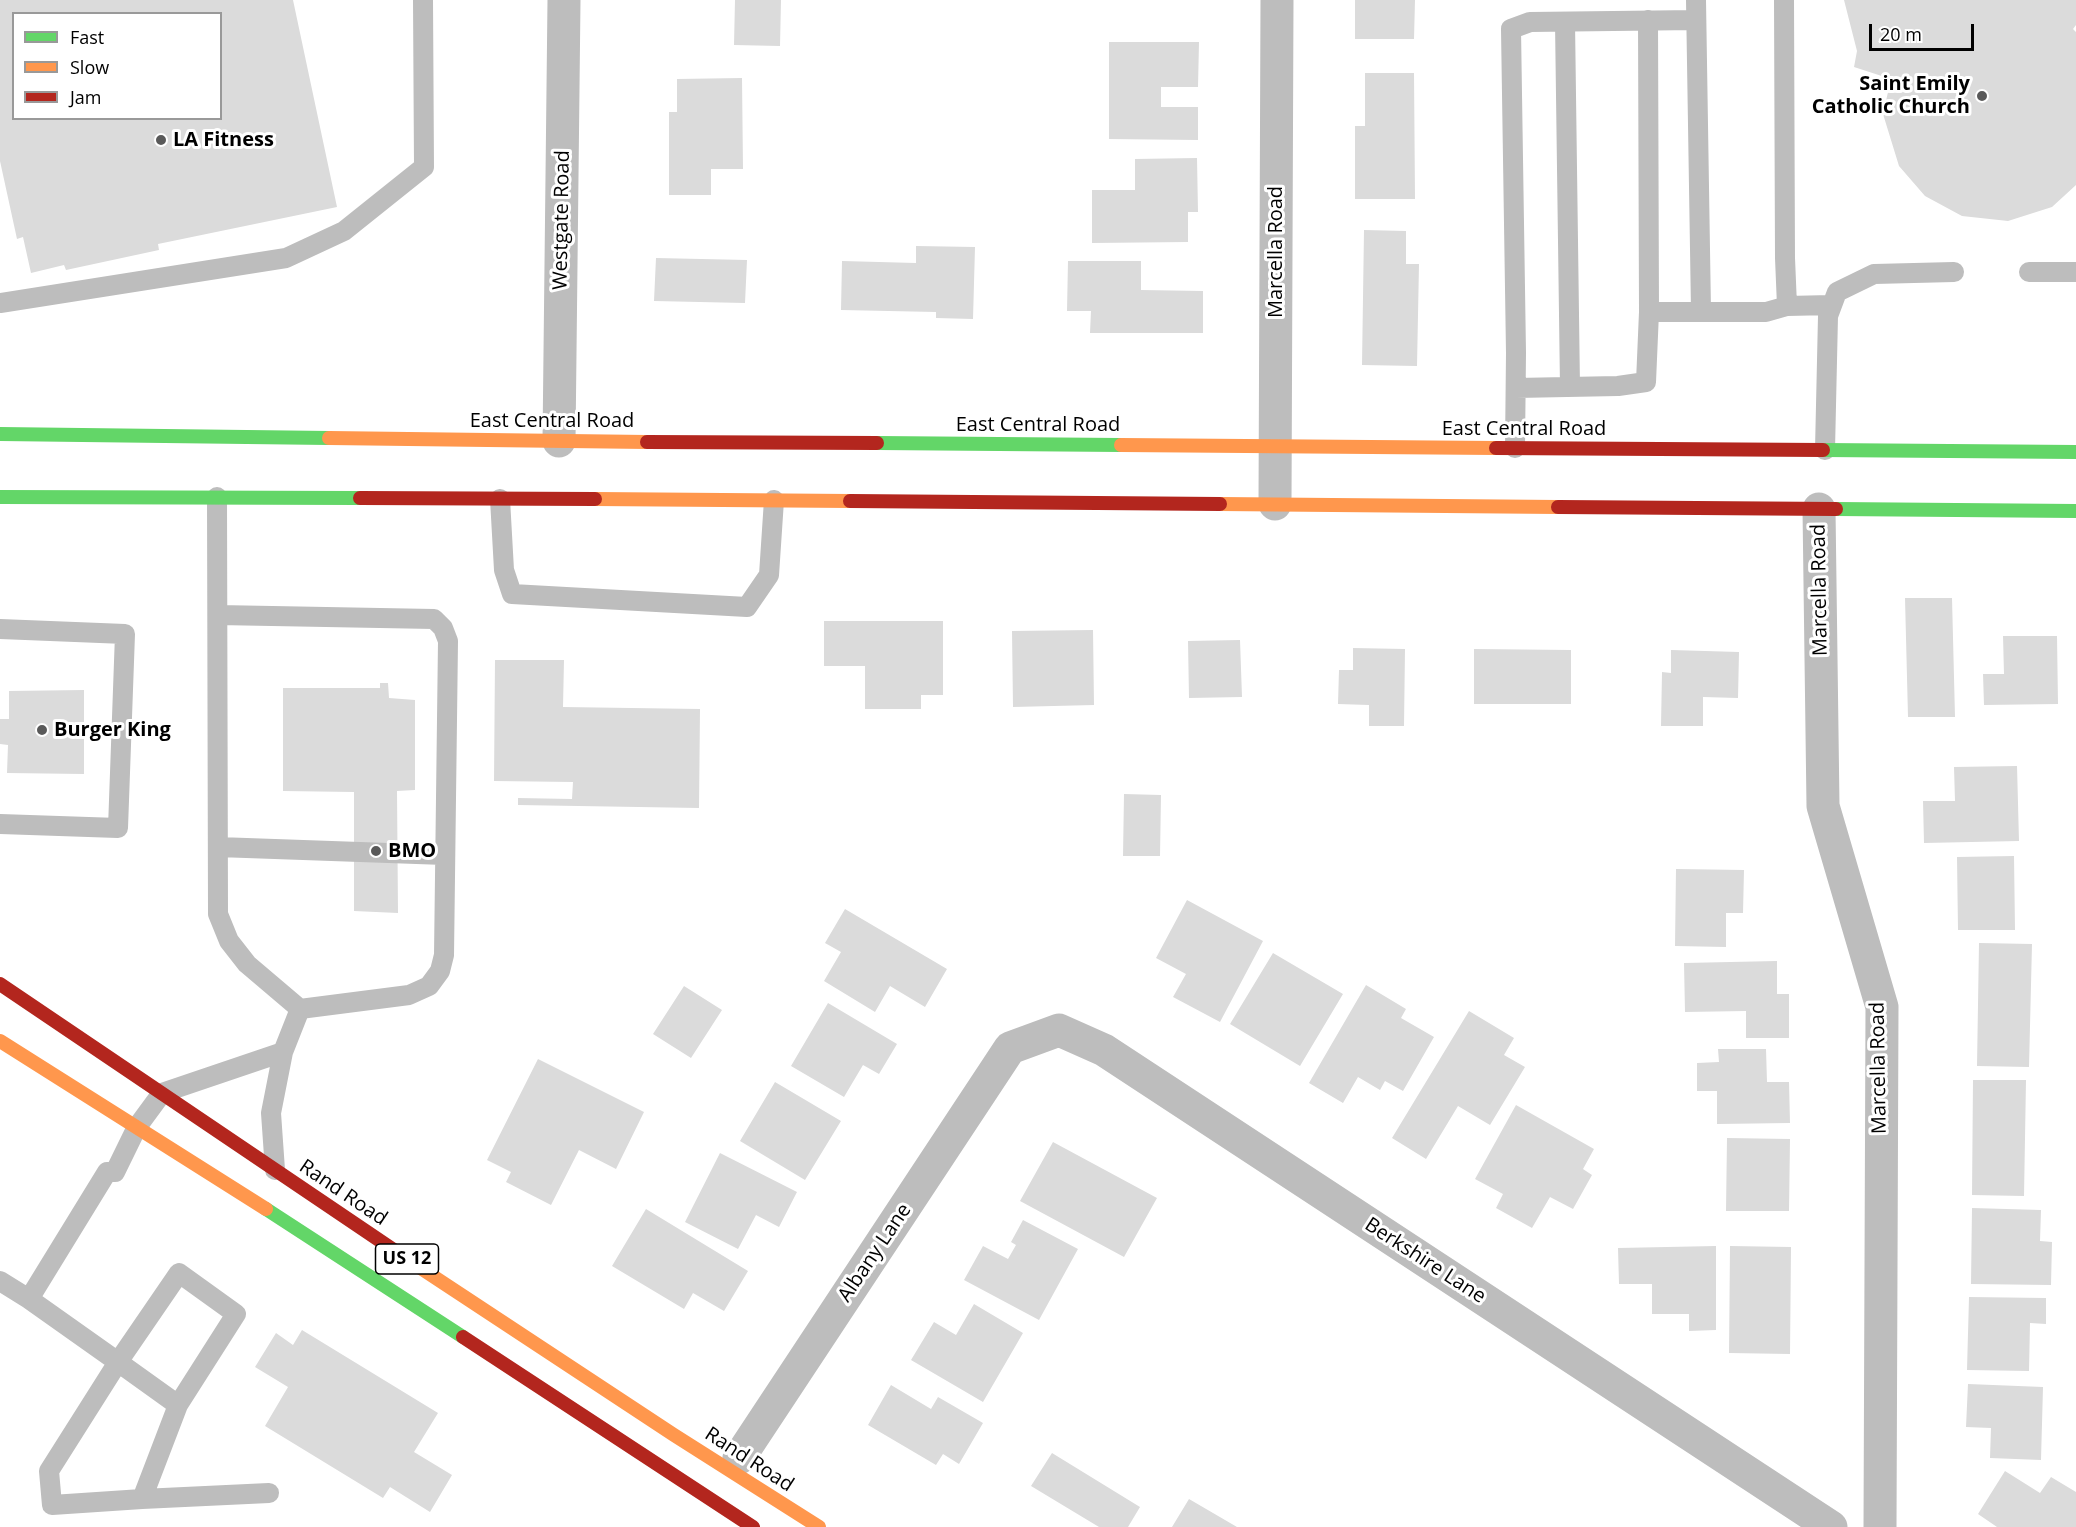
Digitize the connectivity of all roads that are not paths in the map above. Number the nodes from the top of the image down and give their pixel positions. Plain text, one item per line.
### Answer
1 (423, 0) edge
2 (564, 0) edge
3 (1277, 0) edge
4 (1784, 0) edge
5 (1696, 10) edge
6 (1648, 20) junction
7 (1565, 22) junction
8 (1954, 272) dead end
9 (2029, 272) dead end
10 (2076, 272) edge
11 (0, 303) edge
12 (1831, 305) junction
13 (1787, 306) junction
14 (1701, 311) junction
15 (1649, 312) junction
16 (1570, 387) junction
17 (1516, 388) junction
18 (0, 434) edge
19 (559, 441) junction
20 (1275, 446) junction
21 (1515, 448) junction
22 (1825, 450) junction
23 (2076, 452) edge
24 (1, 494) edge
25 (217, 497) junction
26 (500, 499) junction
27 (774, 500) junction
28 (1275, 504) junction
29 (1819, 508) junction
30 (2076, 511) edge
31 (218, 615) junction
32 (0, 629) edge
33 (3, 830) edge
34 (218, 847) junction
35 (445, 855) junction
36 (0, 984) edge
37 (300, 1009) junction
38 (0, 1041) edge
39 (1010, 1048) joint
40 (283, 1052) junction
41 (162, 1093) junction
42 (137, 1127) junction
43 (275, 1170) junction
44 (0, 1281) edge
45 (29, 1299) junction
46 (118, 1362) junction
47 (178, 1405) junction
48 (739, 1458) dead end
49 (269, 1493) dead end
50 (141, 1499) junction
51 (753, 1527) edge
52 (819, 1527) edge
53 (1831, 1527) edge
54 (1880, 1527) edge

1 - 11 lane
2 - 19 street, Westgate Road
3 - 20 street, Marcella Road
4 - 13 lane
5 - 6 lane
5 - 14 lane
6 - 7 lane
6 - 15 lane
7 - 16 lane
7 - 17 lane
8 - 12 lane
9 - 10 lane
12 - 13 lane
12 - 22 lane
13 - 14 lane
14 - 15 lane
15 - 16 lane
16 - 17 lane
17 - 21 lane
18 - 19 main road, East Central Road
19 - 20 main road, East Central Road
20 - 21 main road, East Central Road
20 - 28 street, Marcella Road
21 - 22 main road, East Central Road
22 - 23 main road, East Central Road
24 - 25 main road
25 - 26 main road
25 - 31 lane
26 - 27 main road
26 - 27 lane
27 - 28 main road
28 - 29 main road
29 - 30 main road
29 - 54 street, Marcella Road
31 - 34 lane
31 - 35 lane
32 - 33 lane
34 - 35 lane
34 - 37 lane
35 - 37 lane
36 - 41 main road, Rand Road / US 12
37 - 40 lane
38 - 42 main road, US 12
39 - 48 street, Albany Lane
39 - 53 street, Berkshire Lane
40 - 41 lane
40 - 43 lane
41 - 42 lane
41 - 43 main road, Rand Road / US 12
42 - 45 lane
42 - 51 main road, US 12
43 - 52 main road, Rand Road / US 12
44 - 45 lane
45 - 46 lane
46 - 47 lane
46 - 47 lane
46 - 50 lane
47 - 50 lane
49 - 50 lane

